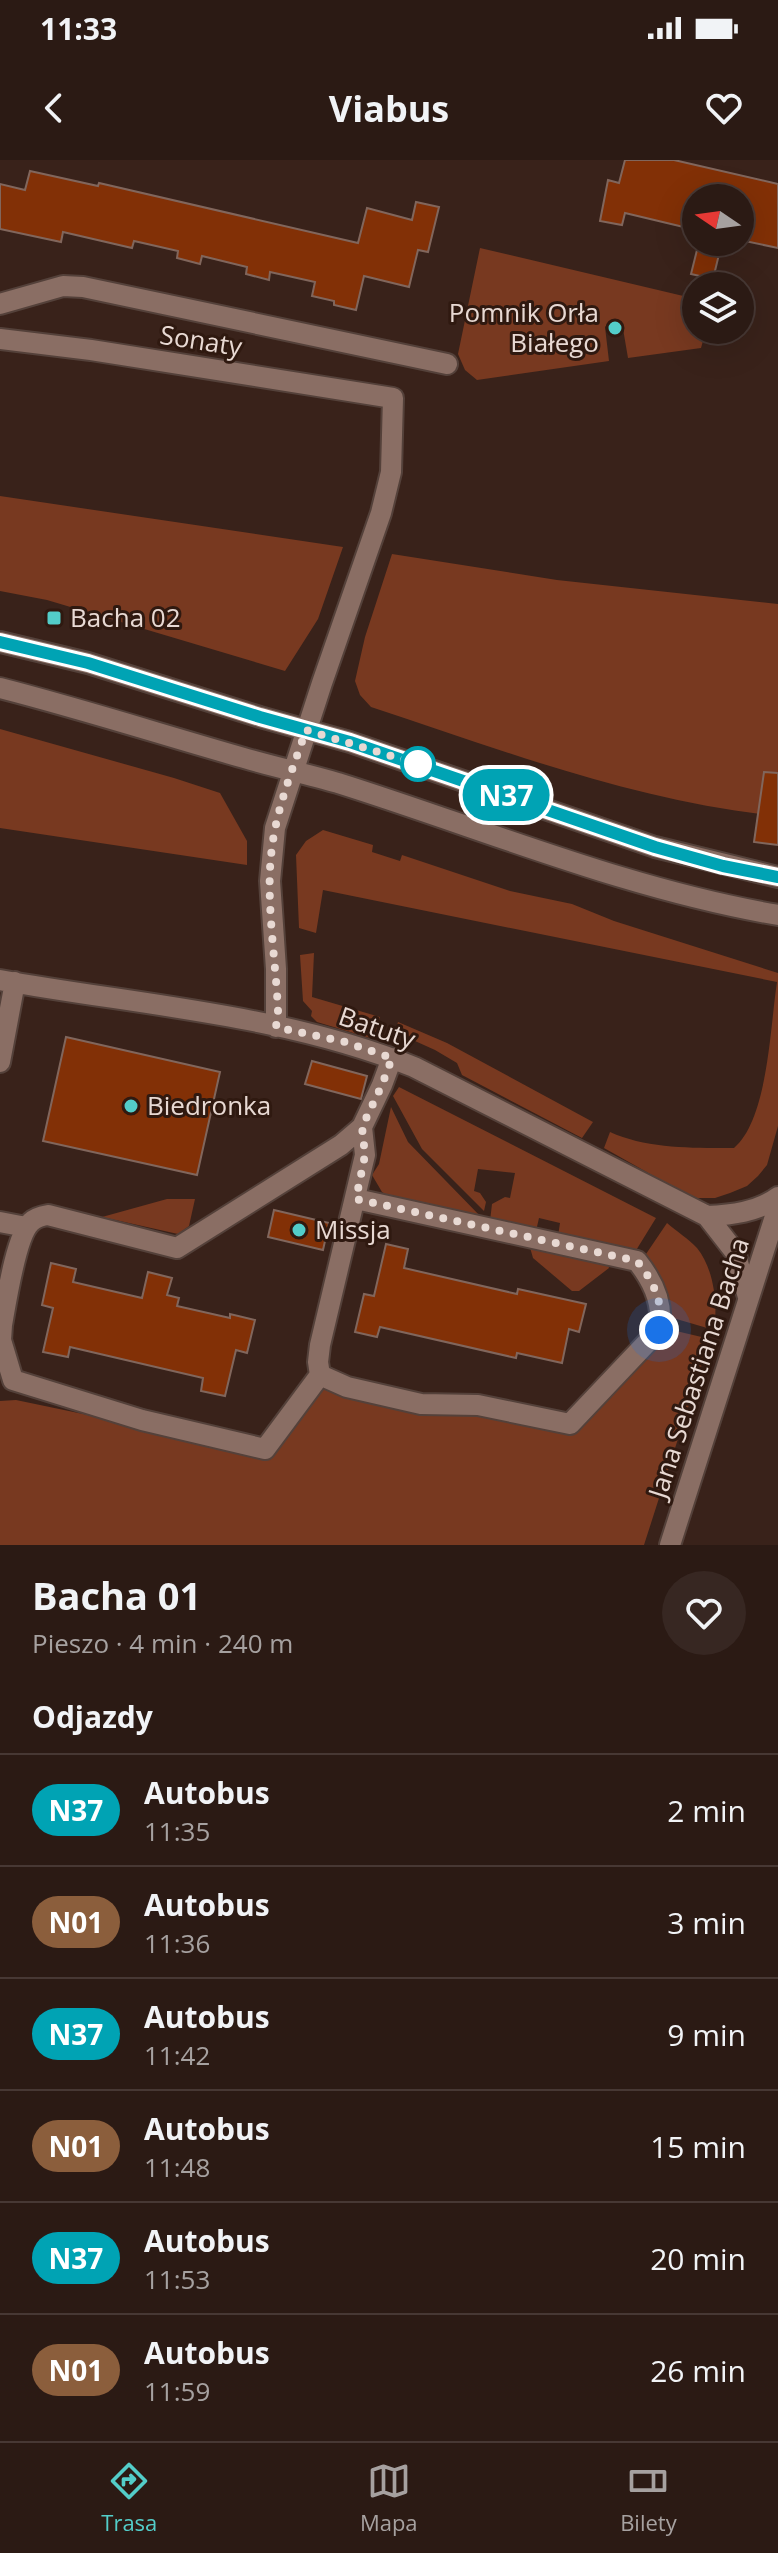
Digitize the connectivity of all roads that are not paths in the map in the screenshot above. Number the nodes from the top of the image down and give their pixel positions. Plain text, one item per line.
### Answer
1 (0, 304) edge
2 (0, 339) edge
3 (447, 364) dead end
4 (0, 642) edge
5 (0, 688) edge
6 (306, 730) junction
7 (293, 771) junction
8 (778, 877) edge
9 (778, 915) edge
10 (7, 981) edge
11 (276, 1027) junction
12 (392, 1058) junction
13 (0, 1062) edge
14 (362, 1127) junction
15 (778, 1197) edge
16 (356, 1199) junction
17 (778, 1207) edge
18 (707, 1216) junction
19 (0, 1222) edge
20 (33, 1222) junction
21 (748, 1297) junction
22 (320, 1375) junction
23 (670, 1545) edge

1 - 3 street
2 - 6 street, Sonaty
4 - 6 street
5 - 7 street
6 - 7 street
6 - 8 street
7 - 9 street
7 - 11 street
10 - 11 street, Batuty
10 - 13 street
11 - 12 street, Batuty
12 - 14 street
12 - 18 street, Batuty
14 - 16 street
14 - 20 street
15 - 18 street
16 - 22 street
16 - 22 street
17 - 21 street, Jana Sebastiana Bacha
18 - 21 street, Batuty
19 - 20 street
20 - 22 street
21 - 23 street, Jana Sebastiana Bacha

